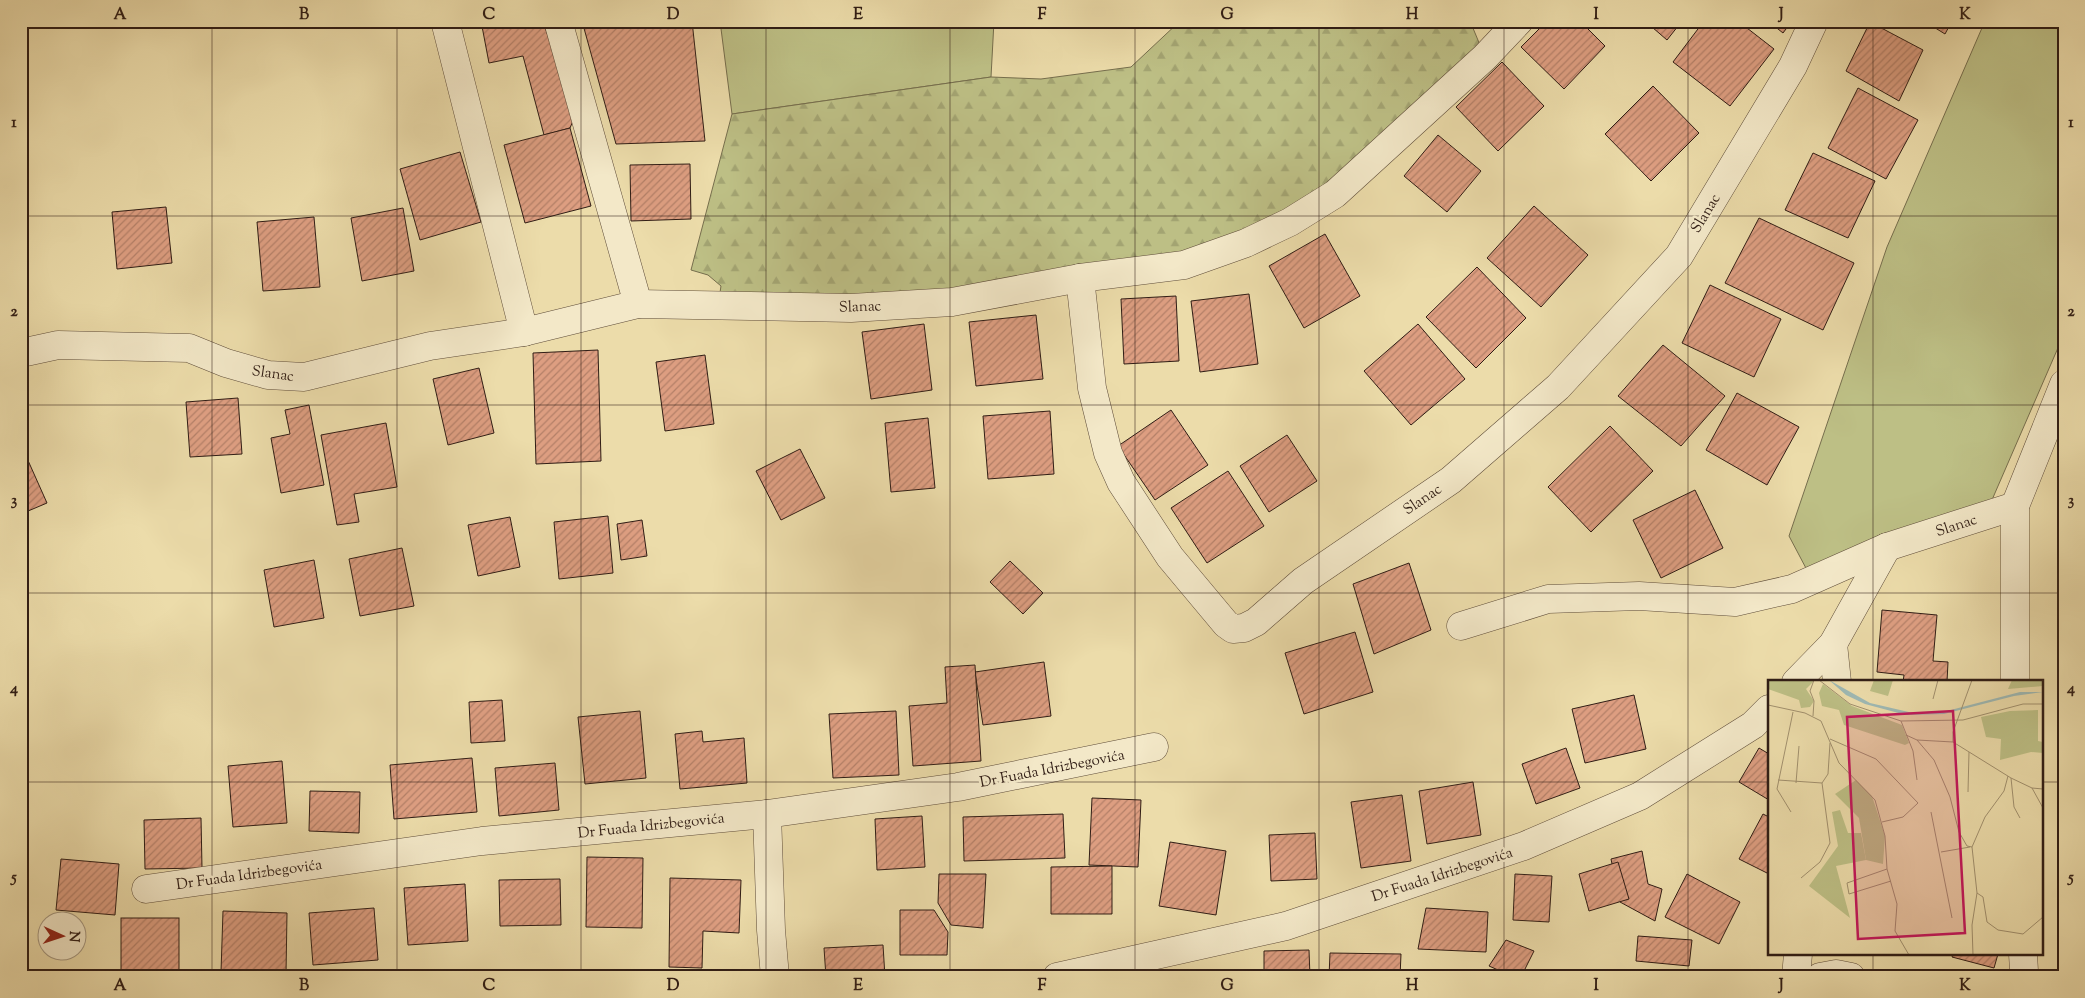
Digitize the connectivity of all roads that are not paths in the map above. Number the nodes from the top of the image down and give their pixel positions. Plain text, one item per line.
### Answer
1 (445, 21) edge
2 (558, 21) edge
3 (1519, 21) edge
4 (1814, 21) edge
5 (1080, 278) junction
6 (638, 304) junction
7 (524, 332) junction
8 (21, 353) edge
9 (2064, 384) edge
10 (2015, 506) junction
11 (1887, 547) junction
12 (1461, 626) dead end
13 (1833, 644) junction
14 (1798, 680) edge
15 (1837, 680) edge
16 (2016, 680) edge
17 (1768, 710) edge
18 (1154, 747) dead end
19 (767, 814) junction
20 (146, 889) dead end
21 (1798, 956) edge
22 (2024, 956) edge
23 (775, 977) edge
24 (1057, 977) edge
25 (1796, 977) edge
26 (1820, 977) edge
27 (1850, 977) edge
28 (2022, 977) edge

1 - 7 street
2 - 6 street
3 - 5 street, Slanac
4 - 5 street, Slanac
5 - 6 street, Slanac
6 - 7 street, Slanac
7 - 8 street, Slanac
9 - 10 street
10 - 11 street, Slanac
10 - 16 street
11 - 12 street, Slanac
11 - 13 street
13 - 14 street
13 - 15 street
17 - 24 street, Dr Fuada Idrizbegovića
18 - 19 street, Dr Fuada Idrizbegovića
19 - 20 street, Dr Fuada Idrizbegovića
19 - 23 street
21 - 25 street
22 - 28 street
26 - 27 street

